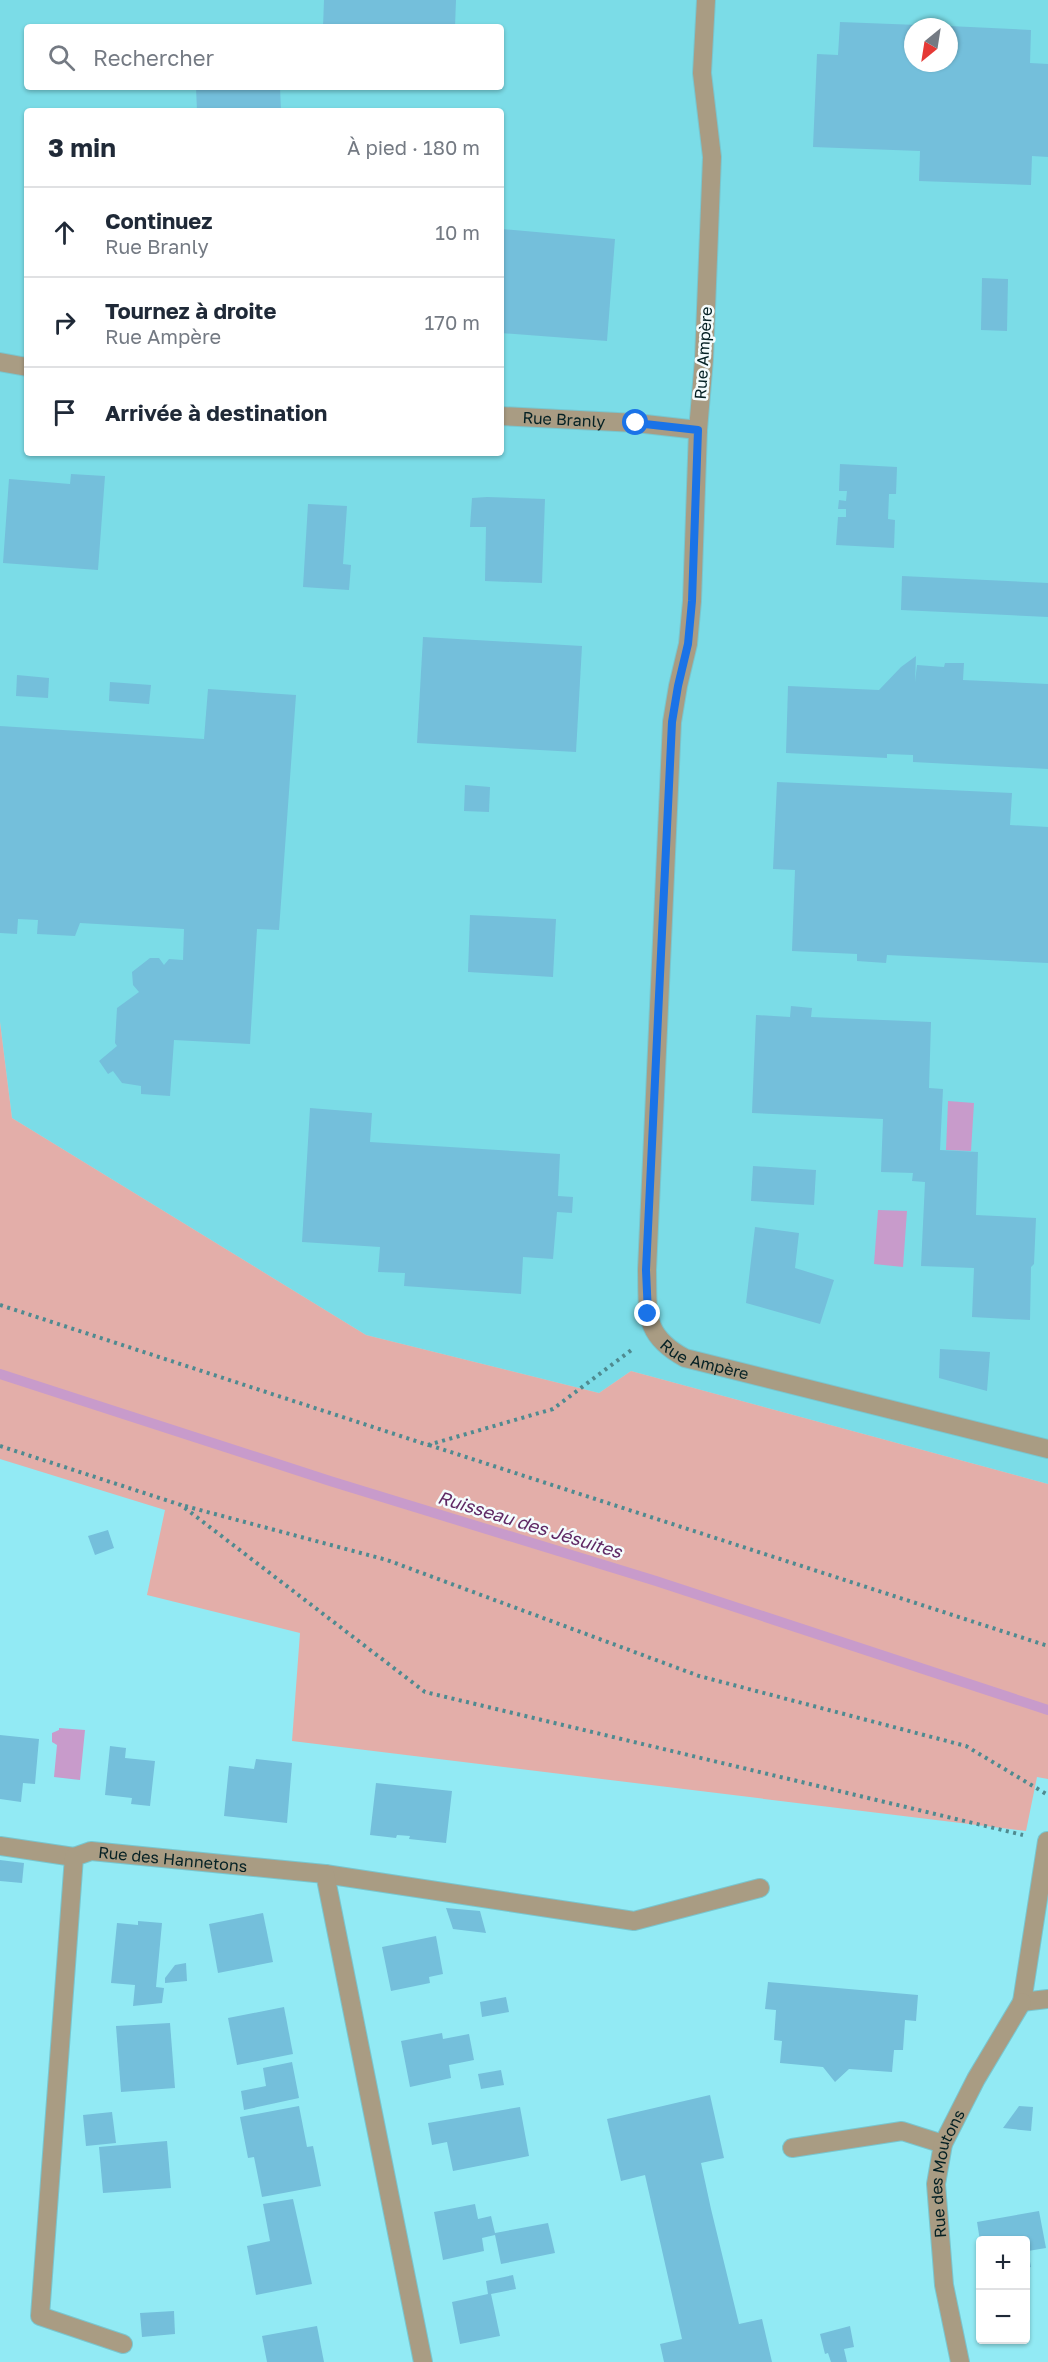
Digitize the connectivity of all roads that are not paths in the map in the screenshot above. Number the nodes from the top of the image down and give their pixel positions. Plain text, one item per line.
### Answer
1 (706, 0) edge
2 (0, 362) edge
3 (24, 366) edge
4 (504, 416) edge
5 (698, 430) junction
6 (1048, 1449) edge
7 (1047, 1841) edge
8 (0, 1845) edge
9 (74, 1857) junction
10 (325, 1874) junction
11 (759, 1888) dead end
12 (1048, 1999) edge
13 (1022, 2002) junction
14 (943, 2144) junction
15 (792, 2148) dead end
16 (123, 2344) dead end
17 (423, 2362) edge
18 (960, 2362) edge

1 - 5 street, Rue Ampère
2 - 3 street
4 - 5 street, Rue Branly
5 - 6 street, Rue Ampère
7 - 13 street
8 - 9 street
9 - 10 street, Rue des Hannetons
9 - 16 street, Rue des Hannetons
10 - 11 street, Rue des Hannetons
10 - 17 street
12 - 13 street
13 - 14 street, Rue des Moutons
14 - 15 street
14 - 18 street, Rue des Moutons

